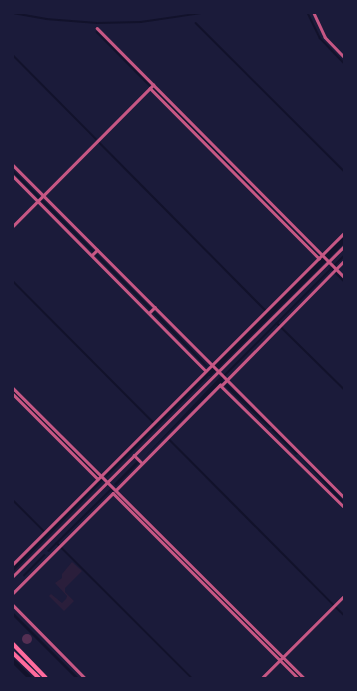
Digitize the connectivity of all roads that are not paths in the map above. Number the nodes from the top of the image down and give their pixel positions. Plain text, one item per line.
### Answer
1 (314, 13) edge
2 (97, 28) dead end
3 (344, 57) edge
4 (151, 86) junction
5 (13, 165) edge
6 (238, 174) junction
7 (13, 176) edge
8 (41, 198) junction
9 (13, 226) edge
10 (344, 233) edge
11 (344, 246) edge
12 (94, 253) junction
13 (322, 256) junction
14 (319, 258) junction
15 (327, 261) junction
16 (344, 261) edge
17 (335, 270) junction
18 (344, 277) edge
19 (152, 310) junction
20 (212, 368) junction
21 (224, 381) junction
22 (13, 388) edge
23 (13, 394) edge
24 (72, 450) junction
25 (134, 455) junction
26 (140, 461) junction
27 (102, 476) junction
28 (98, 479) junction
29 (107, 481) junction
30 (114, 490) junction
31 (344, 497) edge
32 (344, 507) edge
33 (13, 564) edge
34 (13, 576) edge
35 (13, 593) edge
36 (344, 596) edge
37 (13, 605) edge
38 (13, 644) edge
39 (13, 653) edge
40 (281, 659) junction
41 (39, 678) edge
42 (46, 678) edge
43 (85, 678) edge
44 (262, 678) edge
45 (298, 678) edge
46 (304, 678) edge

1 - 3 street
2 - 4 street
4 - 6 street
4 - 8 street
5 - 8 street
6 - 13 street
6 - 14 street
7 - 8 street
8 - 9 street
8 - 12 street
8 - 12 street
10 - 13 street
11 - 15 street
12 - 19 street
12 - 19 street
13 - 14 street
13 - 15 street
14 - 20 street
15 - 17 street
15 - 20 street
16 - 17 street
17 - 18 street
17 - 21 street
19 - 20 street
19 - 20 street
20 - 21 street
20 - 25 street
20 - 27 street
21 - 26 street
21 - 31 street
21 - 32 street
22 - 24 street
23 - 24 street
24 - 27 street
24 - 28 street
25 - 26 street
25 - 29 street
26 - 30 street
27 - 28 street
27 - 29 street
28 - 33 street
29 - 30 street
29 - 34 street
30 - 35 street
30 - 40 street
36 - 40 street
37 - 43 street
38 - 42 highway
39 - 41 highway
40 - 44 street
40 - 45 street
40 - 46 street

